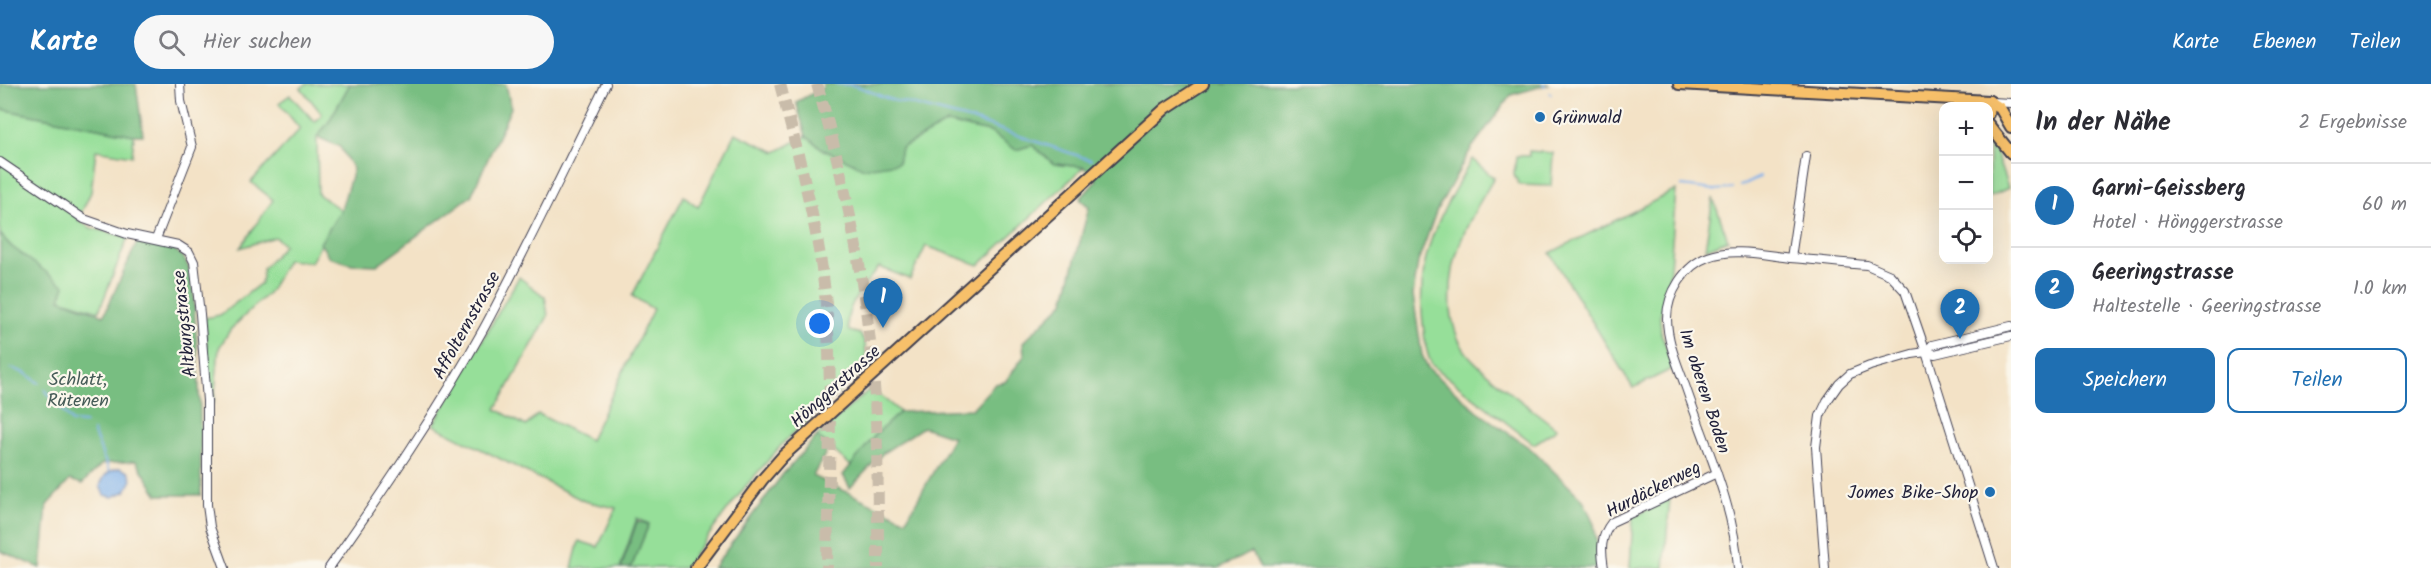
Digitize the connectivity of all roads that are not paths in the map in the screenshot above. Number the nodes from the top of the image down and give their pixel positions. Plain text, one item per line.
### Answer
1 (180, 84) edge
2 (606, 84) edge
3 (1203, 84) edge
4 (1679, 84) edge
5 (1917, 98) junction
6 (1989, 101) junction
7 (2011, 103) edge
8 (1939, 106) edge
9 (2011, 127) edge
10 (1993, 128) edge
11 (2011, 153) edge
12 (1806, 156) dead end
13 (0, 162) edge
14 (156, 239) junction
15 (1791, 258) junction
16 (2011, 326) edge
17 (2011, 336) edge
18 (1926, 352) junction
19 (1717, 473) junction
20 (225, 568) edge
21 (329, 568) edge
22 (696, 568) edge
23 (1604, 568) edge
24 (1738, 568) edge
25 (1825, 568) edge
26 (1994, 568) edge

1 - 14 street
2 - 21 street, Affolternstrasse
3 - 22 main road, Hönggerstrasse
4 - 5 main road
5 - 6 main road
5 - 8 main road
6 - 7 street
6 - 9 main road
10 - 11 main road
12 - 15 street
13 - 14 street, Altburgstrasse
14 - 20 street, Altburgstrasse
15 - 18 street, Im oberen Boden
15 - 19 street, Im oberen Boden
16 - 18 street
17 - 18 street
18 - 25 street
18 - 26 street, Im oberen Boden
19 - 23 street, Hurdäckerweg
19 - 24 street, Im oberen Boden

